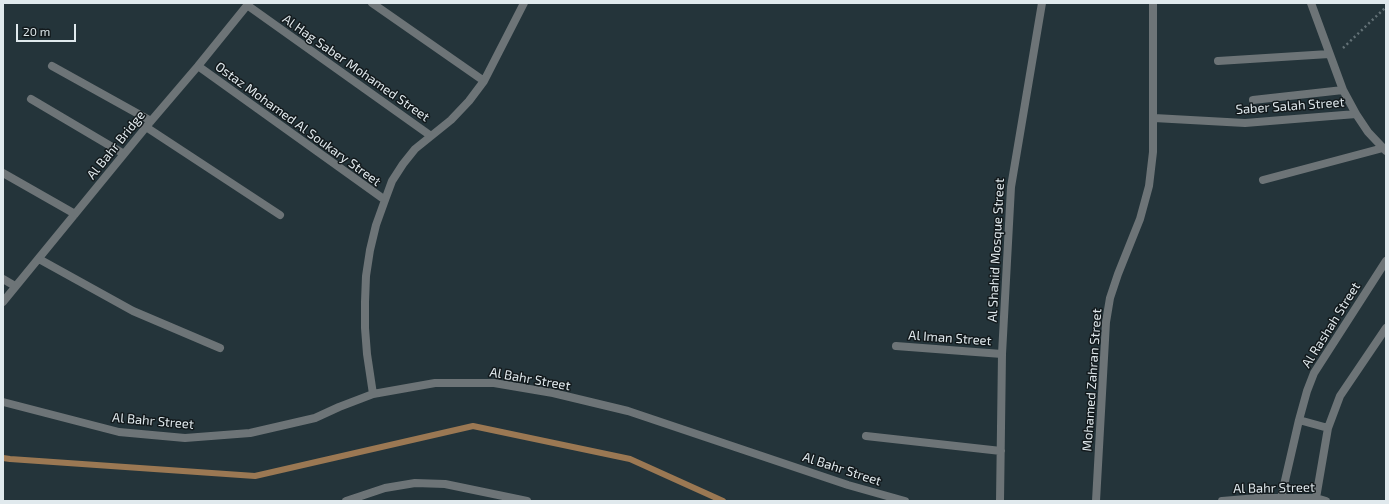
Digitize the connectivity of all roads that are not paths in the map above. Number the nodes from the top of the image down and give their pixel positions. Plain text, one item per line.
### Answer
1 (372, 3) edge
2 (524, 3) edge
3 (1042, 3) edge
4 (1154, 3) edge
5 (1311, 3) edge
6 (248, 4) edge
7 (1330, 57) junction
8 (1218, 61) dead end
9 (52, 66) dead end
10 (198, 66) junction
11 (484, 81) junction
12 (1343, 90) junction
13 (31, 98) dead end
14 (1253, 100) dead end
15 (1356, 114) junction
16 (1154, 118) junction
17 (149, 124) junction
18 (431, 136) junction
19 (1384, 150) edge
20 (124, 154) junction
21 (3, 173) edge
22 (1262, 180) dead end
23 (385, 200) junction
24 (75, 214) junction
25 (280, 215) dead end
26 (39, 259) junction
27 (1386, 261) edge
28 (3, 279) edge
29 (16, 286) junction
30 (3, 302) edge
31 (1386, 328) edge
32 (896, 346) dead end
33 (220, 348) dead end
34 (1002, 354) junction
35 (373, 394) junction
36 (3, 402) edge
37 (1302, 421) junction
38 (1324, 428) junction
39 (866, 436) dead end
40 (1001, 450) junction
41 (1280, 498) junction
42 (1316, 498) junction
43 (346, 501) edge
44 (527, 501) edge
45 (905, 501) edge
46 (1000, 501) edge
47 (1096, 501) edge
48 (1222, 501) edge
49 (1326, 501) edge

1 - 11 street
2 - 11 street
3 - 34 street, Al Shahid Mosque Street
4 - 16 street, Mohamed Zahran Street
5 - 7 street
6 - 10 street, Al Bahr Bridge
6 - 18 street, Al Hag Saber Mohamed Street
7 - 8 street
7 - 12 street
9 - 17 street
10 - 17 street, Al Bahr Bridge
10 - 23 street, Ostaz Mohamed Al Soukary Street
11 - 18 street
12 - 14 street
12 - 15 street
13 - 20 street
15 - 16 street, Saber Salah Street
15 - 19 street
16 - 47 street, Mohamed Zahran Street
17 - 20 street, Al Bahr Bridge
17 - 25 street
18 - 23 street
19 - 22 street
20 - 24 street, Al Bahr Bridge
21 - 24 street
23 - 35 street
24 - 26 street, Al Bahr Bridge
26 - 29 street, Al Bahr Bridge
26 - 33 street
27 - 37 street, Al Rashah Street
28 - 29 street
29 - 30 street, Al Bahr Bridge
31 - 38 street
32 - 34 street, Al Iman Street
34 - 40 street, Al Shahid Mosque Street
35 - 36 street, Al Bahr Street
35 - 45 street, Al Bahr Street
37 - 38 street
37 - 41 street, Al Rashah Street
38 - 42 street
39 - 40 street
40 - 46 street, Al Shahid Mosque Street
41 - 42 street, Al Bahr Street
41 - 48 street, Al Bahr Street
42 - 49 street, Al Bahr Street
43 - 44 street

